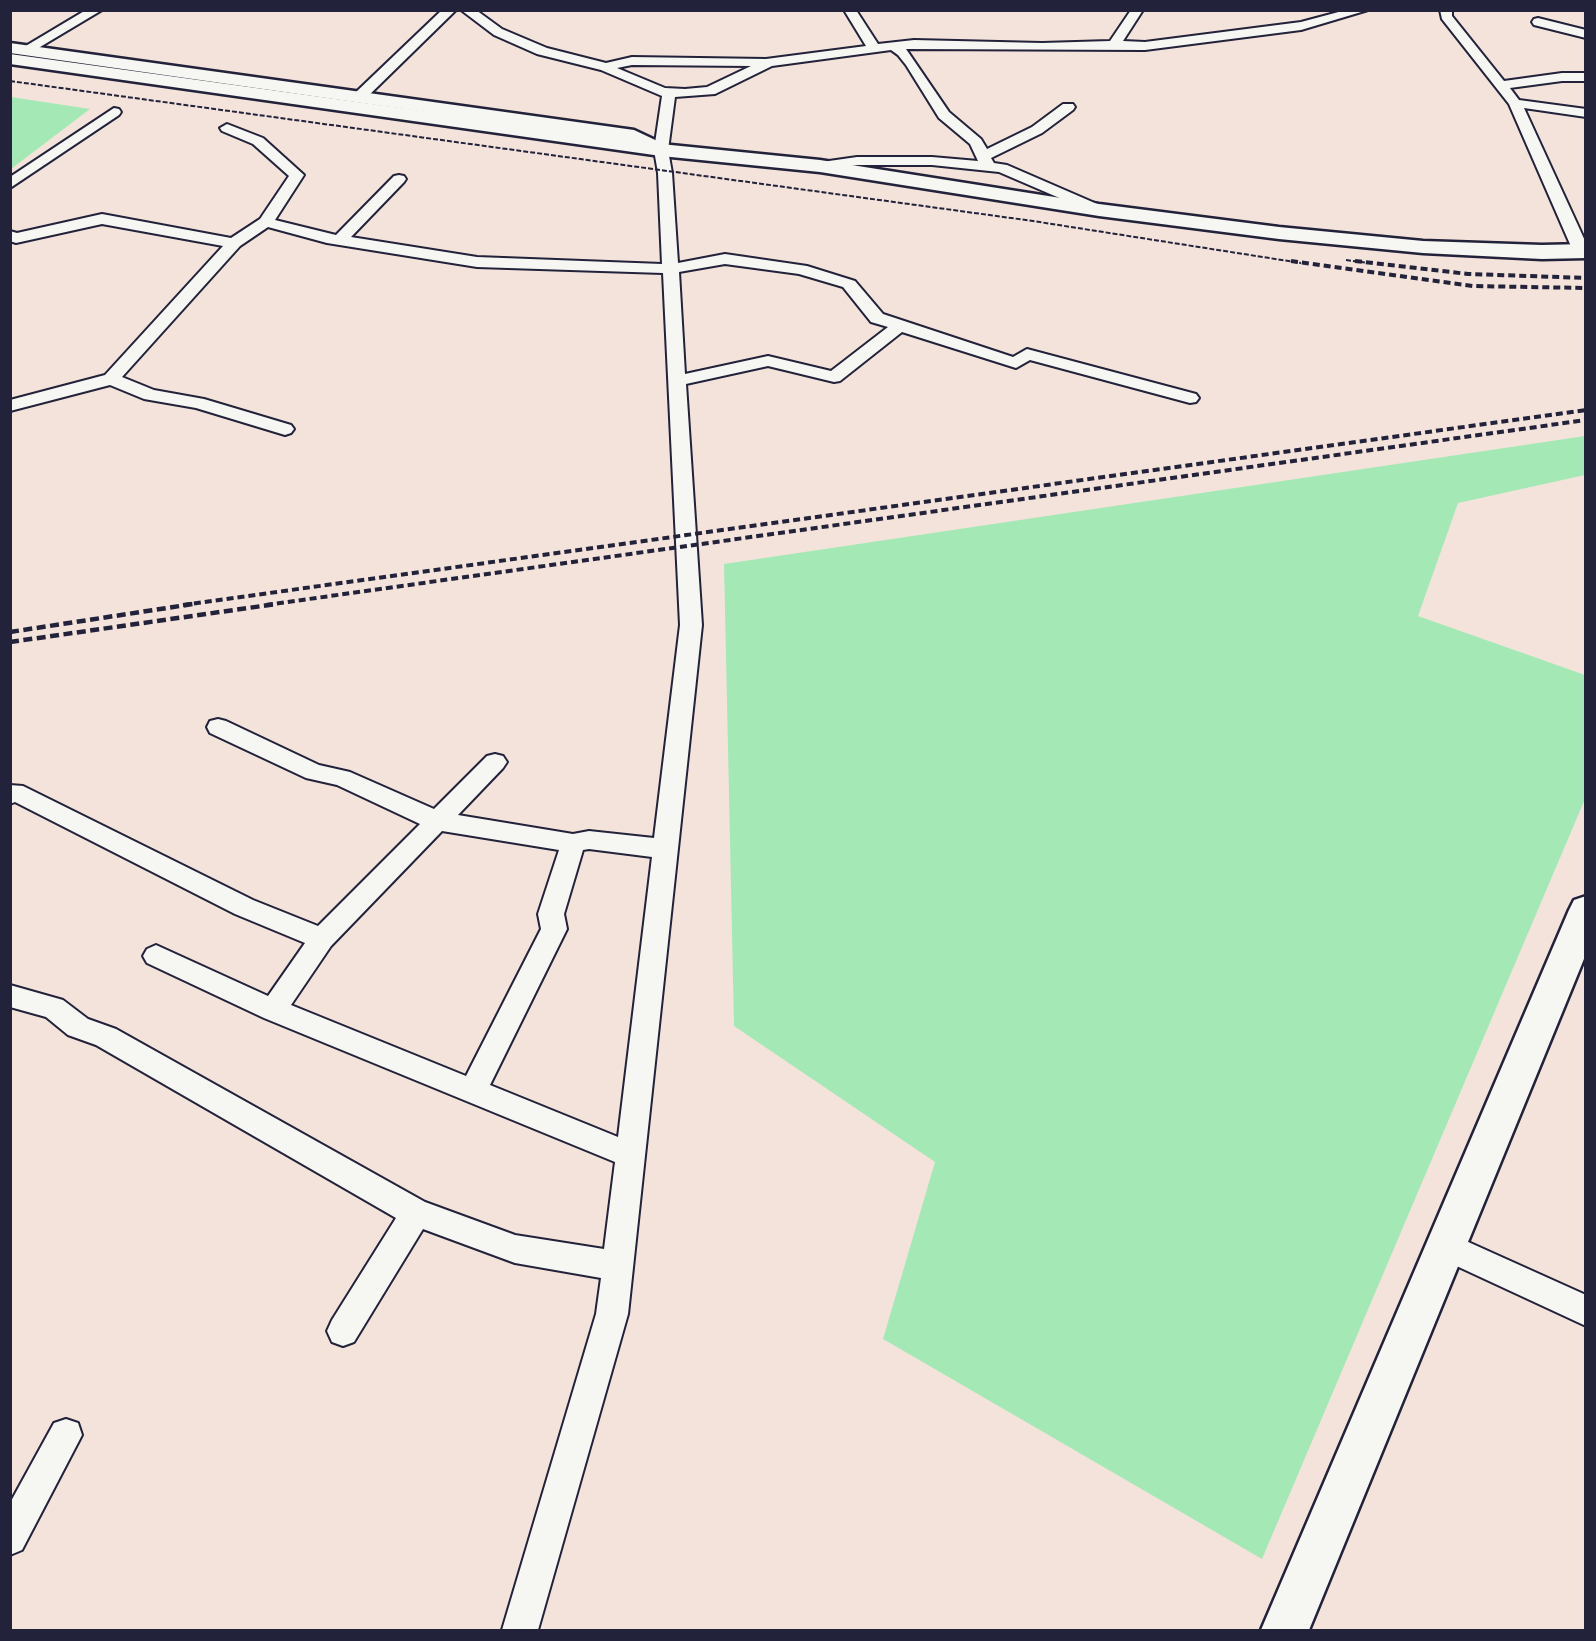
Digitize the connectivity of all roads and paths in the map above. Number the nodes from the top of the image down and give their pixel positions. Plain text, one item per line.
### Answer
1 (96, 10) edge
2 (450, 10) edge
3 (467, 10) edge
4 (850, 10) edge
5 (1137, 10) edge
6 (1362, 10) edge
7 (1446, 10) edge
8 (1538, 22) dead end
9 (1586, 34) edge
10 (1114, 45) junction
11 (893, 46) junction
12 (874, 48) junction
13 (15, 52) edge
14 (769, 62) junction
15 (606, 67) junction
16 (1586, 77) edge
17 (1501, 85) junction
18 (669, 93) junction
19 (359, 97) junction
20 (1515, 103) junction
21 (1068, 107) dead end
22 (114, 112) dead end
23 (1586, 113) edge
24 (227, 128) dead end
25 (661, 150) junction
26 (985, 161) junction
27 (820, 166) junction
28 (399, 179) dead end
29 (10, 184) edge
30 (1099, 210) junction
31 (266, 222) junction
32 (10, 236) edge
33 (340, 240) junction
34 (234, 243) junction
35 (1584, 254) edge
36 (669, 269) junction
37 (901, 325) junction
38 (111, 379) junction
39 (676, 381) junction
40 (1190, 398) dead end
41 (10, 406) edge
42 (285, 429) dead end
43 (218, 727) dead end
44 (495, 762) dead end
45 (10, 795) edge
46 (437, 821) junction
47 (573, 843) junction
48 (665, 849) junction
49 (1586, 910) edge
50 (322, 939) junction
51 (156, 956) dead end
52 (10, 996) edge
53 (273, 1010) junction
54 (473, 1090) junction
55 (631, 1155) junction
56 (416, 1212) junction
57 (1446, 1246) junction
58 (618, 1266) junction
59 (1586, 1311) edge
60 (343, 1331) dead end
61 (66, 1435) dead end
62 (10, 1538) edge
63 (520, 1630) edge
64 (1285, 1630) edge

1 - 13 street
2 - 19 street
3 - 15 street
4 - 12 street
5 - 10 street
6 - 10 street
7 - 17 street
8 - 9 street
10 - 11 street
11 - 12 street
11 - 26 street
12 - 14 street
13 - 19 main road
13 - 25 main road
14 - 15 street
14 - 18 street
15 - 18 street
16 - 17 street
17 - 20 street
18 - 25 street
19 - 25 main road
20 - 23 street
20 - 35 street
21 - 26 street
22 - 29 street
24 - 31 street
25 - 27 main road
25 - 35 main road
25 - 36 street
26 - 27 street
26 - 30 street
27 - 30 main road
28 - 33 street
30 - 35 main road
31 - 33 street
31 - 34 street
32 - 34 street
33 - 36 street
34 - 38 street
36 - 37 street
36 - 39 street
37 - 39 street
37 - 40 street
38 - 41 street
38 - 42 street
39 - 48 street
43 - 46 street
44 - 46 street
45 - 50 street
46 - 47 street
46 - 50 street
47 - 48 street
47 - 54 street
48 - 55 street
49 - 57 main road
50 - 53 street
51 - 53 street
52 - 56 street
53 - 54 street
54 - 55 street
55 - 58 street
56 - 58 street
56 - 60 street
57 - 59 street
57 - 64 main road
58 - 63 street
61 - 62 street

